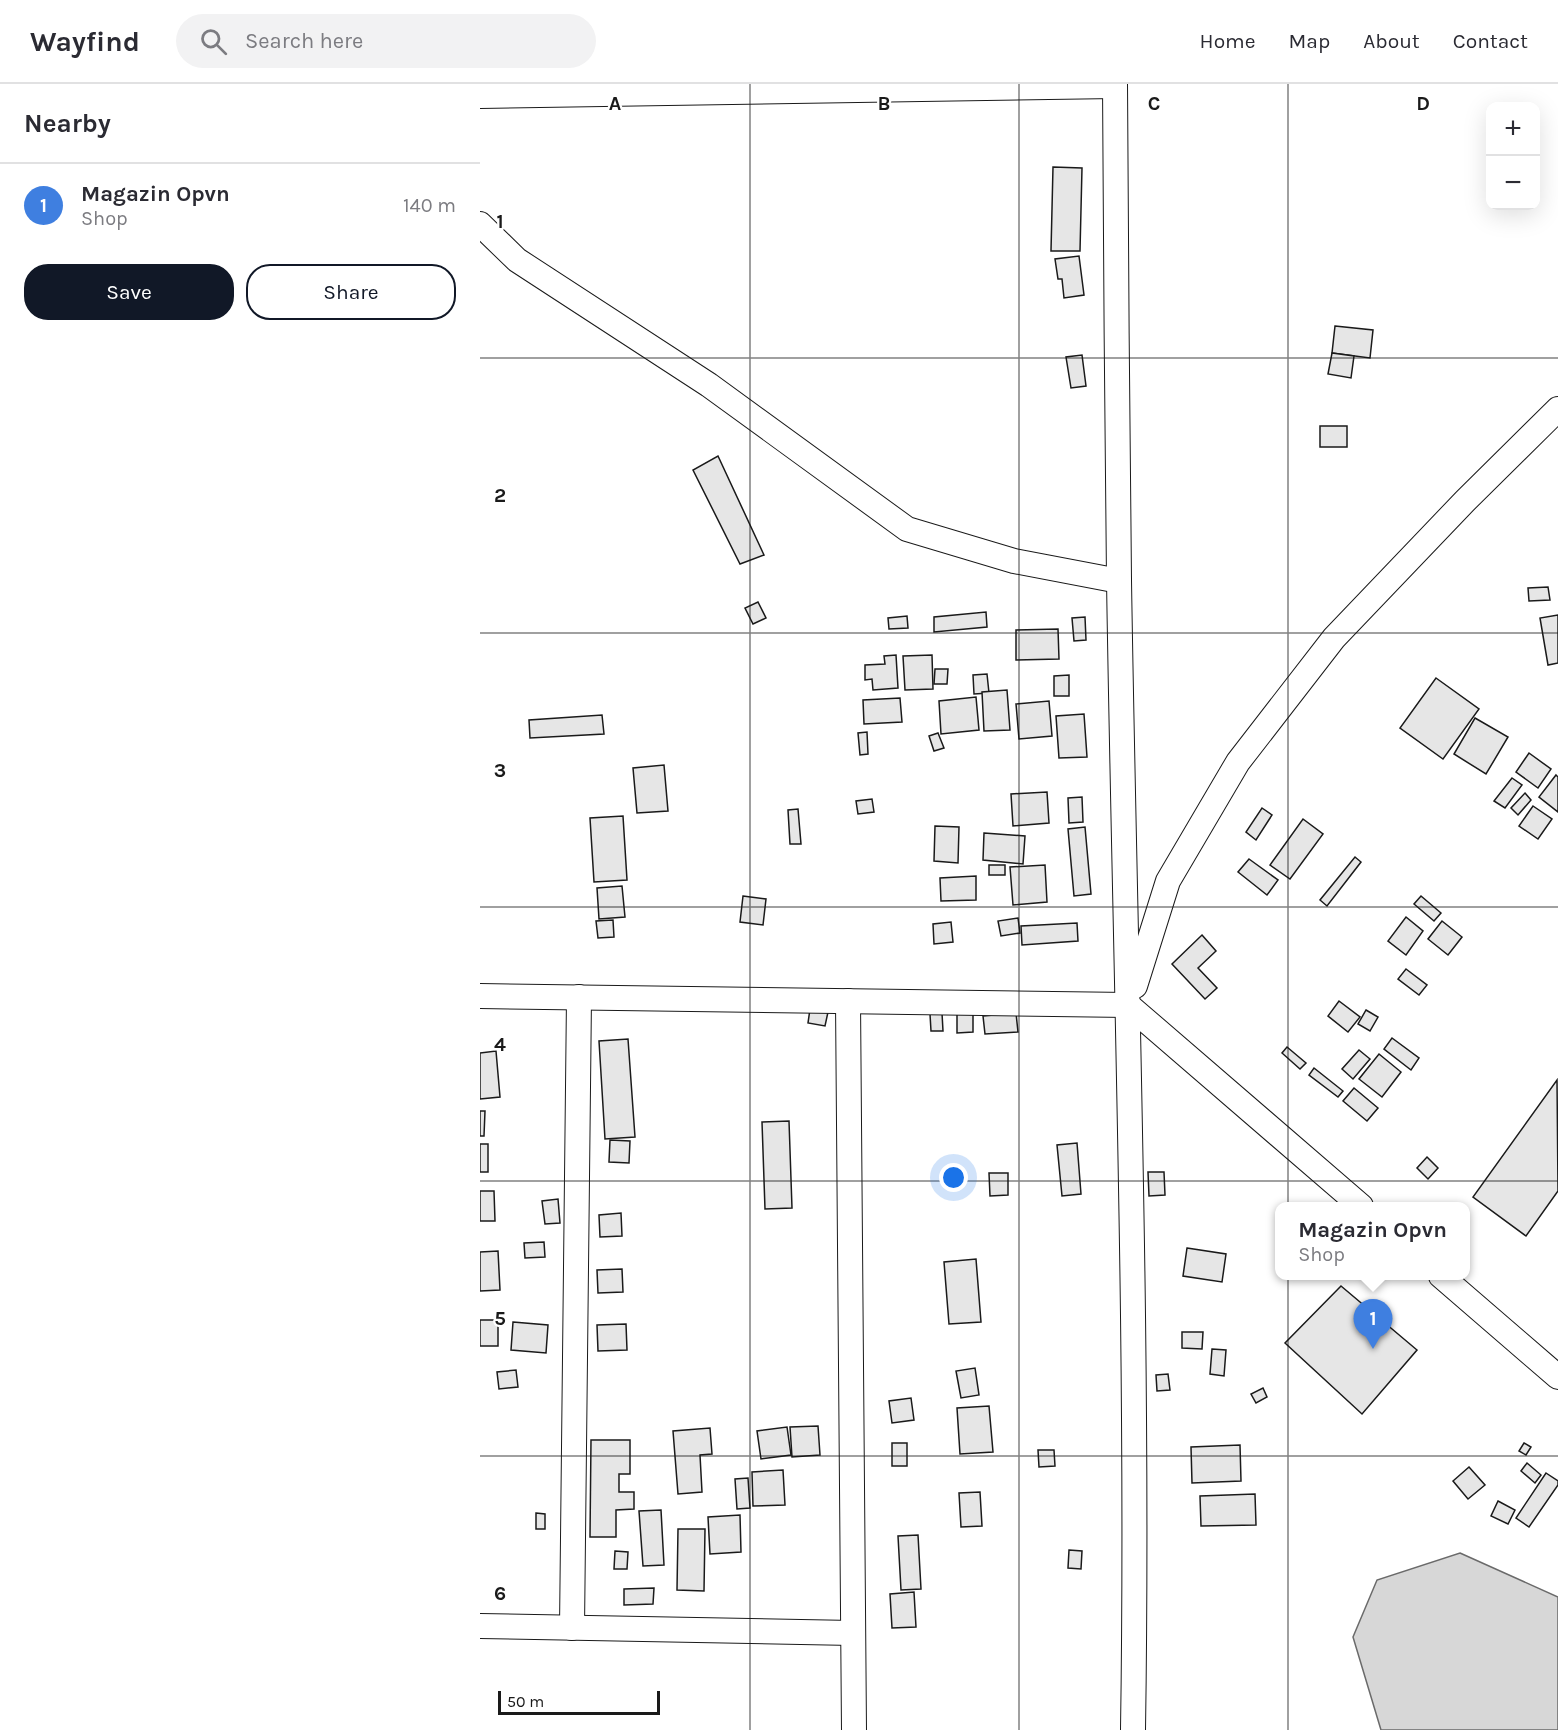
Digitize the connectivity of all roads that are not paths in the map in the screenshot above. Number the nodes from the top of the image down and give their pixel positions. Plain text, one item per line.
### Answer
1 (1115, 85) edge
2 (480, 96) edge
3 (480, 224) edge
4 (1558, 409) edge
5 (1119, 581) junction
6 (480, 996) edge
7 (579, 997) junction
8 (849, 1001) junction
9 (1128, 1005) junction
10 (1356, 1202) edge
11 (1447, 1280) edge
12 (1558, 1377) edge
13 (480, 1626) edge
14 (572, 1628) junction
15 (854, 1633) junction
16 (854, 1730) edge
17 (1133, 1730) edge

1 - 2 street
1 - 5 street
3 - 5 street
4 - 9 street
5 - 9 street
6 - 7 street
7 - 8 street
7 - 14 street
8 - 9 street
8 - 15 street
9 - 10 street
9 - 17 street
11 - 12 street
13 - 14 street
14 - 15 street
15 - 16 street

